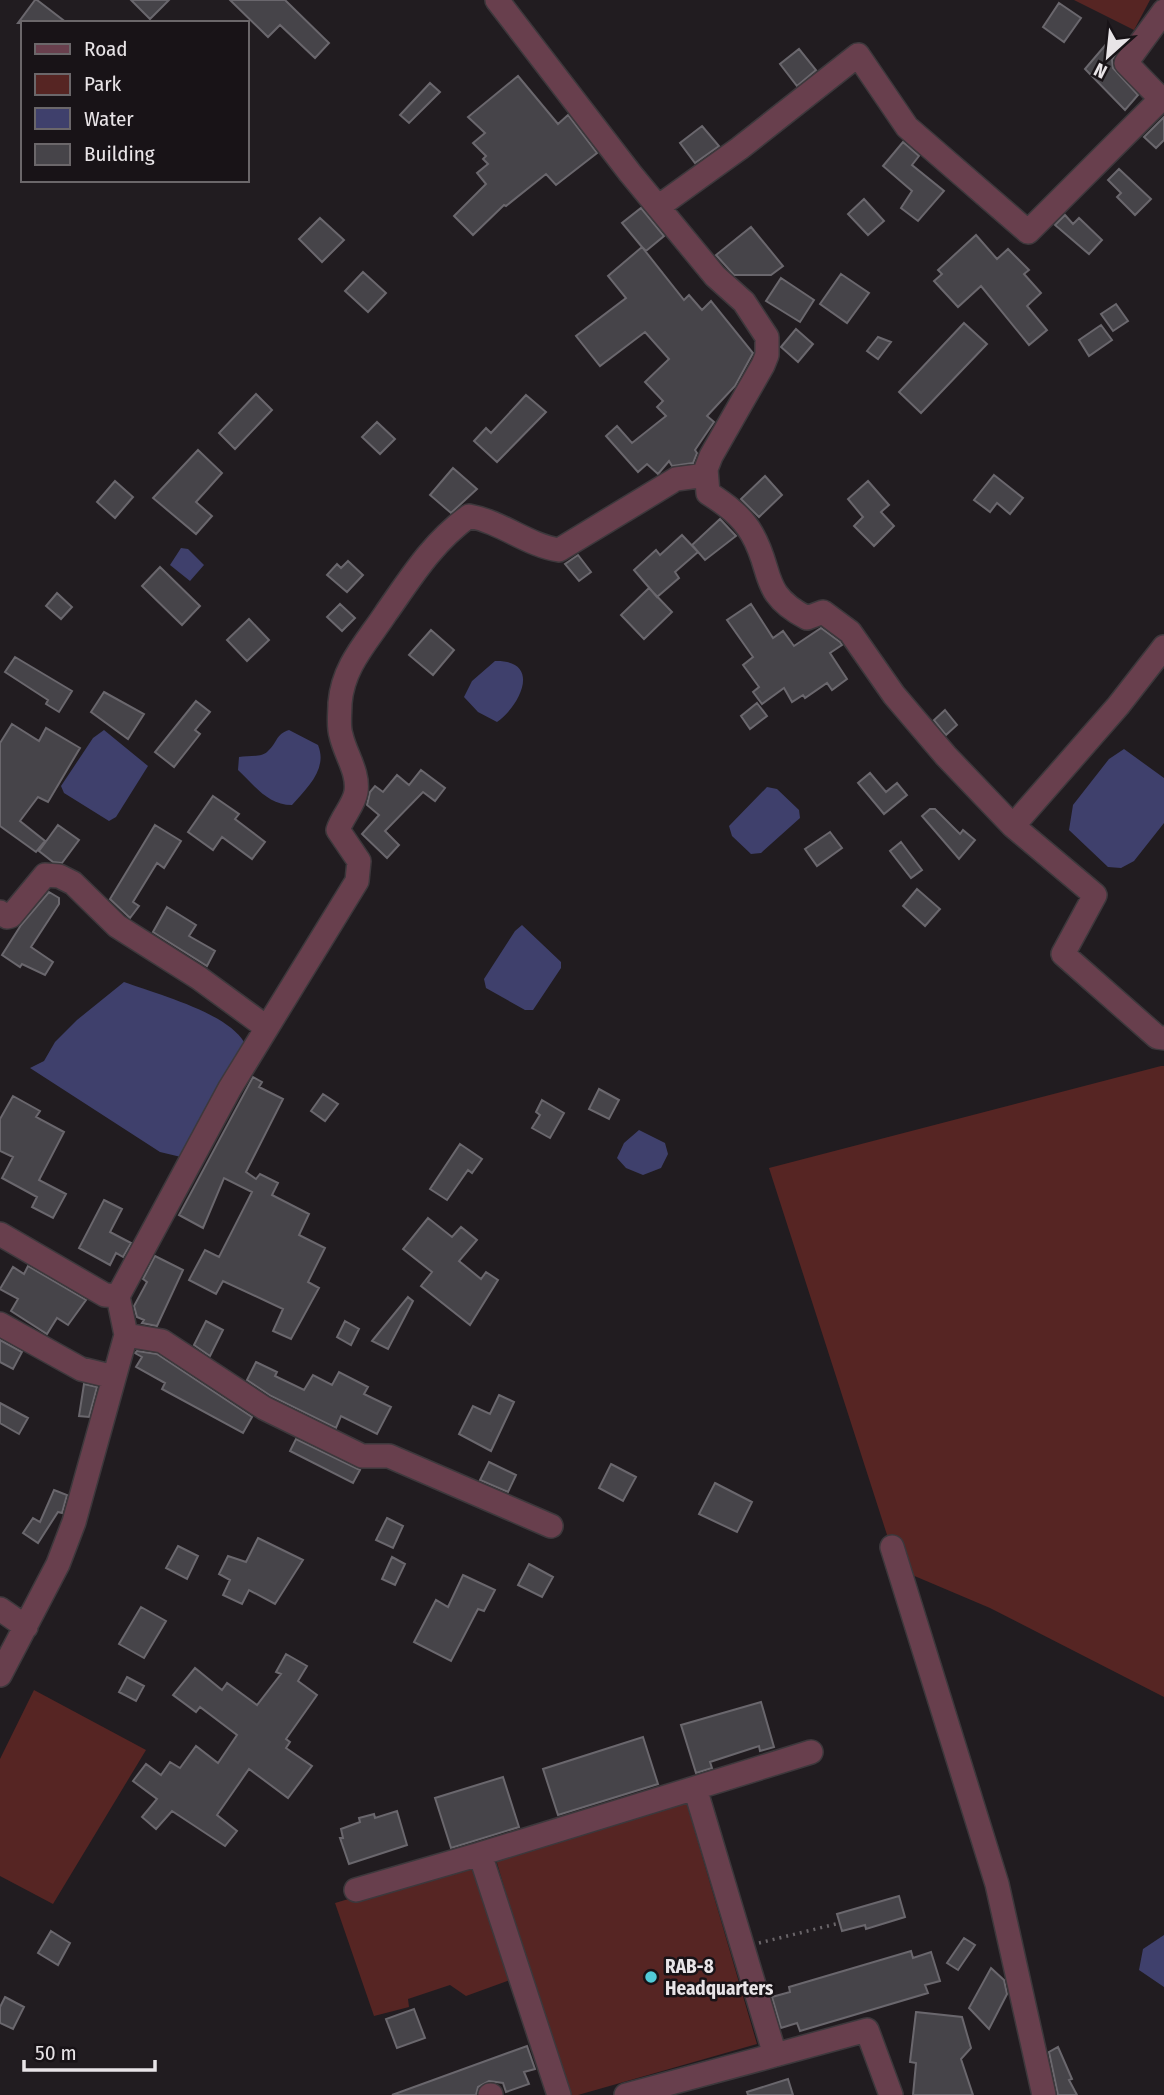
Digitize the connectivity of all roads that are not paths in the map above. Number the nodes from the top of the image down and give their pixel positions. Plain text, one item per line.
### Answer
1 (497, 0) edge
2 (1164, 11) edge
3 (658, 207) junction
4 (706, 475) junction
5 (1164, 647) edge
6 (1013, 826) junction
7 (0, 912) edge
8 (267, 1027) junction
9 (1164, 1038) edge
10 (0, 1234) edge
11 (118, 1296) junction
12 (0, 1324) edge
13 (126, 1335) junction
14 (114, 1377) junction
15 (551, 1526) dead end
16 (892, 1546) dead end
17 (0, 1609) edge
18 (26, 1627) junction
19 (0, 1675) edge
20 (811, 1752) dead end
21 (695, 1788) junction
22 (480, 1854) junction
23 (356, 1890) dead end
24 (775, 2055) junction
25 (682, 2089) edge
26 (559, 2095) edge
27 (626, 2095) edge
28 (891, 2095) edge
29 (1044, 2095) edge

1 - 3 street
2 - 3 street
3 - 4 street
4 - 6 street
4 - 8 street
5 - 6 street
6 - 9 street
7 - 8 street
8 - 11 street
10 - 11 street
11 - 13 street
12 - 14 street
13 - 14 street
13 - 15 street
14 - 18 street
16 - 29 street
17 - 18 street
18 - 19 street
20 - 21 street
21 - 22 street
21 - 24 street
22 - 23 street
22 - 26 street
24 - 25 street
24 - 28 street
25 - 27 street

